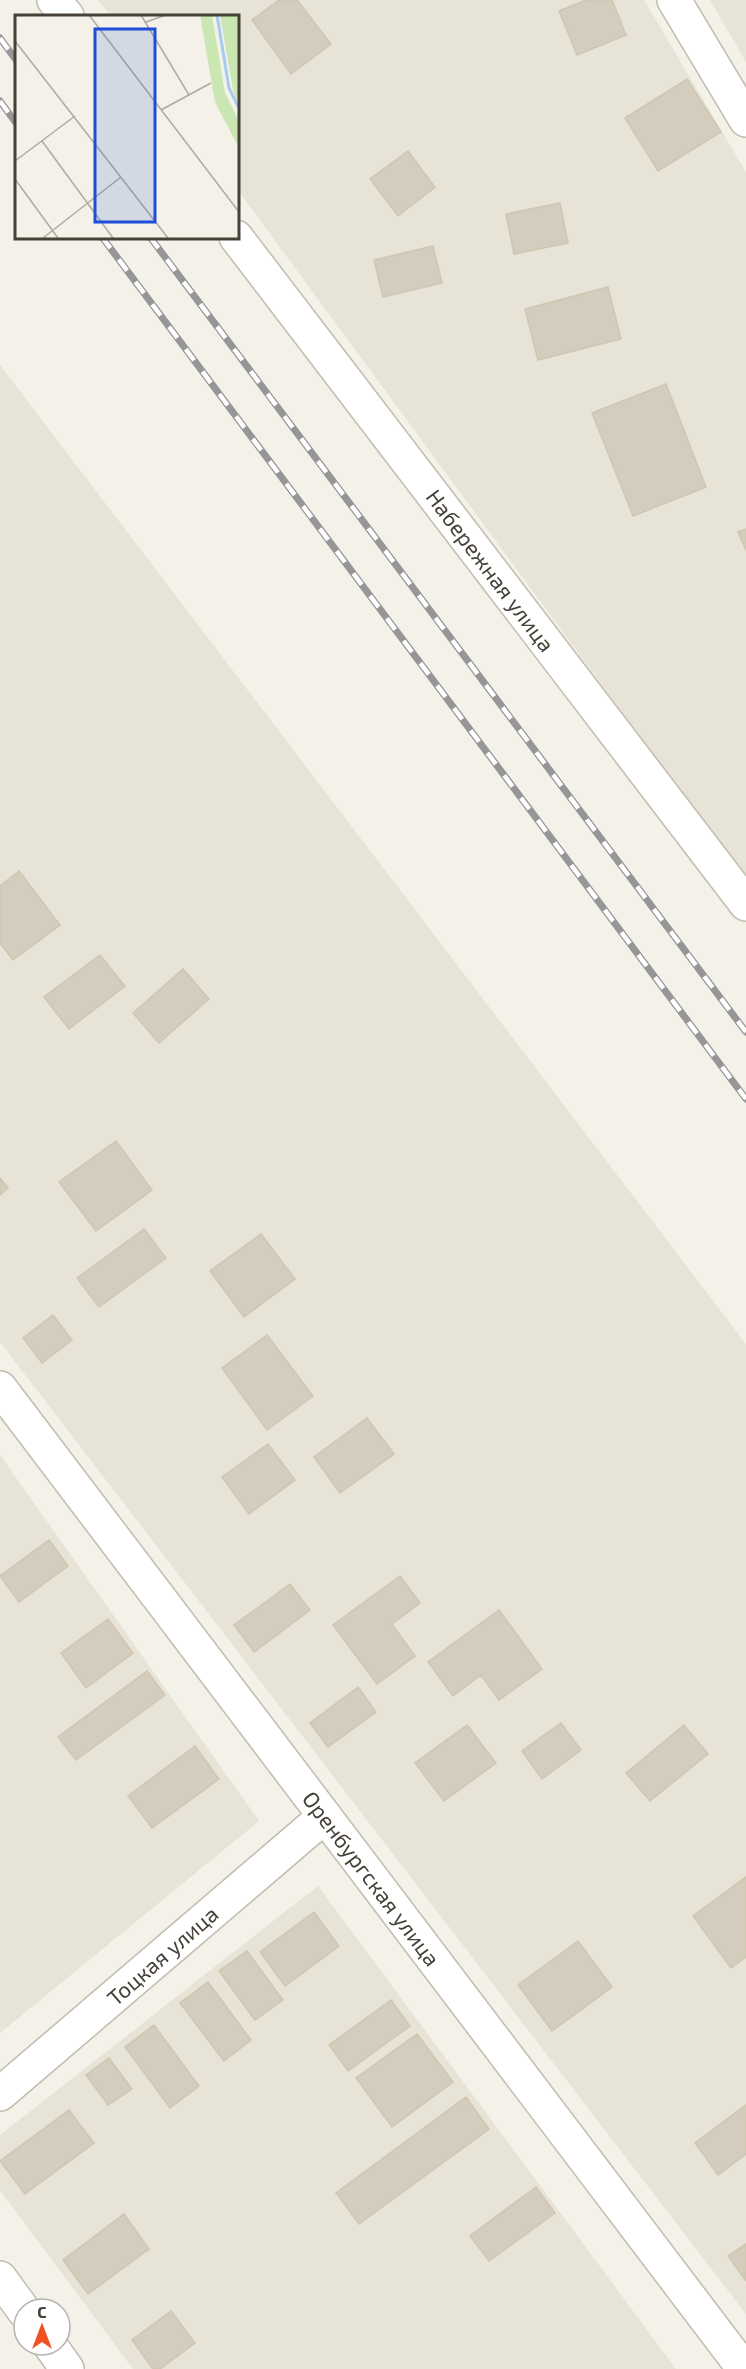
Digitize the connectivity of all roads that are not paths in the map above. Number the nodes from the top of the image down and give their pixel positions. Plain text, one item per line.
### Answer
1 (54, 0) edge
2 (674, 0) edge
3 (66, 15) edge
4 (746, 120) edge
5 (237, 238) edge
6 (746, 904) edge
7 (0, 1388) edge
8 (325, 1816) junction
9 (0, 2094) edge
10 (0, 2278) edge
11 (14, 2297) edge
12 (744, 2369) edge

1 - 3 street
2 - 4 street
5 - 6 street, Набережная улица
7 - 8 street, Оренбургская улица
8 - 9 street, Тоцкая улица
8 - 12 street, Оренбургская улица
10 - 11 street

